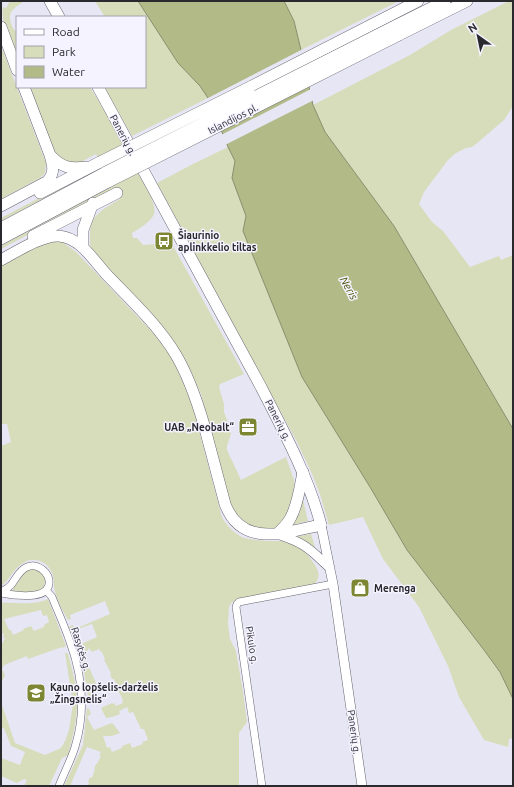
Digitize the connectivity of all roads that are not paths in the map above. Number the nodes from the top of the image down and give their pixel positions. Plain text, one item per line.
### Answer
1 (50, 1) edge
2 (418, 1) edge
3 (445, 1) edge
4 (467, 1) edge
5 (58, 16) edge
6 (1, 27) edge
7 (397, 31) junction
8 (16, 67) edge
9 (24, 88) edge
10 (99, 88) edge
11 (50, 155) junction
12 (95, 164) junction
13 (108, 177) junction
14 (99, 188) junction
15 (117, 192) dead end
16 (95, 204) junction
17 (1, 206) edge
18 (1, 214) edge
19 (1, 228) edge
20 (1, 239) edge
21 (83, 246) junction
22 (1, 253) edge
23 (1, 260) edge
24 (303, 472) junction
25 (321, 525) junction
26 (277, 534) junction
27 (330, 568) junction
28 (333, 584) junction
29 (46, 590) junction
30 (1, 593) edge
31 (59, 786) edge
32 (262, 786) edge
33 (362, 786) edge

1 - 5 main road
2 - 12 main road, bridge
3 - 7 main road, Islandijos pl.
4 - 7 main road, Islandijos pl.
6 - 8 main road
7 - 13 main road, Islandijos pl., bridge
9 - 11 main road
10 - 24 main road, Panerių g.
11 - 12 main road
11 - 17 main road
12 - 18 main road
13 - 14 main road, Islandijos pl.
13 - 19 main road, Islandijos pl.
14 - 16 main road
14 - 20 main road, Islandijos pl.
15 - 16 main road
16 - 21 main road
16 - 22 main road
21 - 23 main road
21 - 26 main road
24 - 25 main road, Panerių g.
24 - 26 main road
25 - 26 main road
25 - 27 main road, Panerių g.
26 - 27 main road
27 - 28 main road, Panerių g.
28 - 32 street, Pikulo g.
28 - 33 main road, Panerių g.
29 - 30 street
29 - 30 street
29 - 31 street, Rasytės g.

